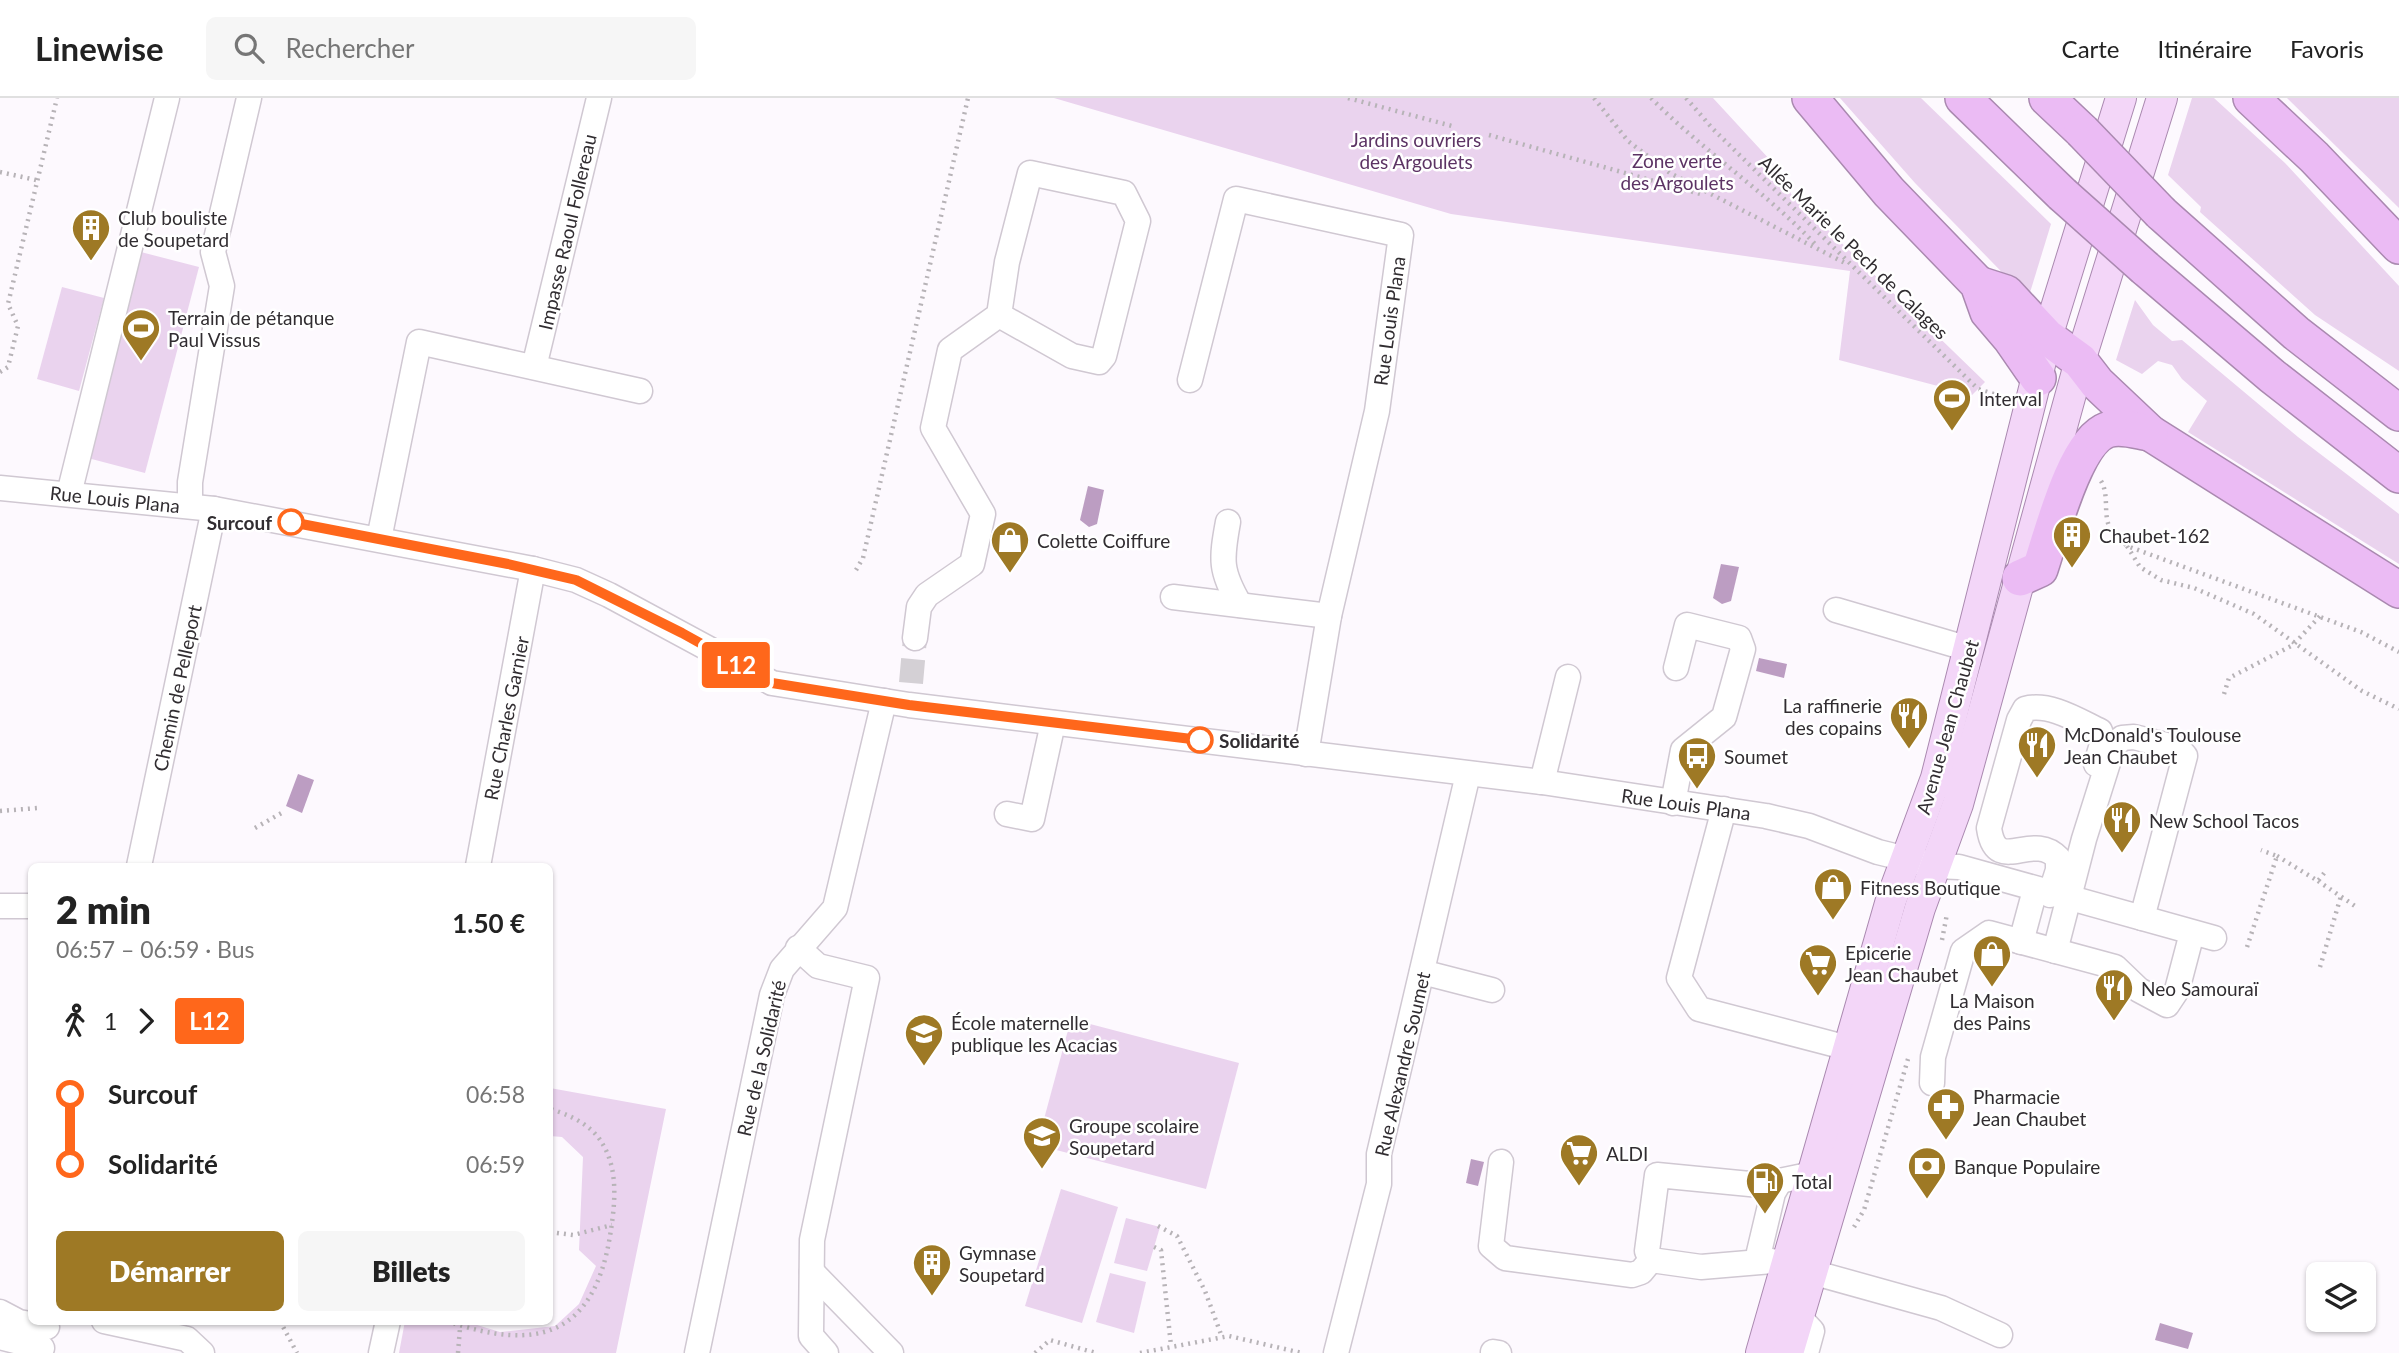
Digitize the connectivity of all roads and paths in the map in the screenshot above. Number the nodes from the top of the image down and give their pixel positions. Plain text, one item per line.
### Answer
1 (57, 98) edge
2 (167, 98) edge
3 (249, 98) edge
4 (599, 98) edge
5 (968, 98) edge
6 (1348, 98) edge
7 (1594, 98) edge
8 (1651, 98) edge
9 (1686, 98) edge
10 (1810, 98) edge
11 (1963, 98) edge
12 (2048, 98) edge
13 (2121, 98) edge
14 (2162, 98) edge
15 (2250, 98) edge
16 (1452, 126) dead end
17 (1489, 135) dead end
18 (0, 172) edge
19 (36, 180) junction
20 (1713, 198) junction
21 (2399, 246) edge
22 (1819, 249) junction
23 (1853, 267) junction
24 (1978, 284) junction
25 (999, 315) junction
26 (2048, 337) junction
27 (2080, 361) junction
28 (534, 367) junction
29 (0, 372) edge
30 (1190, 380) dead end
31 (2026, 389) junction
32 (640, 391) dead end
33 (2399, 413) edge
34 (2150, 433) junction
35 (2096, 474) dead end
36 (2399, 475) edge
37 (0, 488) edge
38 (69, 494) junction
39 (202, 508) junction
40 (1228, 522) dead end
41 (379, 539) junction
42 (2127, 546) junction
43 (533, 569) junction
44 (856, 570) dead end
45 (2020, 578) junction
46 (2399, 590) edge
47 (1173, 597) dead end
48 (1240, 605) junction
49 (1836, 610) dead end
50 (1329, 616) junction
51 (2320, 616) junction
52 (915, 638) tunnel mouth
53 (2294, 645) junction
54 (1969, 649) junction
55 (2399, 652) edge
56 (1676, 668) dead end
57 (1568, 677) dead end
58 (2224, 694) dead end
59 (884, 701) junction
60 (2399, 709) edge
61 (1053, 723) junction
62 (1307, 754) junction
63 (1468, 774) junction
64 (1542, 782) junction
65 (1673, 803) junction
66 (38, 808) dead end
67 (1724, 810) junction
68 (0, 811) edge
69 (285, 811) dead end
70 (1007, 814) dead end
71 (255, 828) dead end
72 (2084, 839) junction
73 (2261, 850) dead end
74 (2277, 856) junction
75 (1906, 859) junction
76 (140, 863) edge
77 (479, 863) edge
78 (1935, 866) junction
79 (2325, 872) dead end
80 (2318, 881) junction
81 (2051, 895) junction
82 (2341, 896) junction
83 (0, 906) edge
84 (28, 906) edge
85 (2355, 906) dead end
86 (2142, 918) junction
87 (2021, 942) junction
88 (2247, 947) dead end
89 (798, 948) junction
90 (2054, 951) junction
91 (2320, 967) dead end
92 (1422, 972) junction
93 (1492, 989) dead end
94 (1848, 1048) junction
95 (1932, 1083) dead end
96 (553, 1110) edge
97 (1502, 1162) dead end
98 (1813, 1174) junction
99 (1780, 1181) junction
100 (612, 1225) junction
101 (1158, 1226) dead end
102 (553, 1232) edge
103 (1154, 1247) dead end
104 (1651, 1260) junction
105 (1786, 1266) junction
106 (812, 1272) junction
107 (1798, 1316) junction
108 (122, 1325) edge
109 (282, 1325) edge
110 (387, 1325) edge
111 (454, 1325) edge
112 (1, 1326) edge
113 (460, 1328) junction
114 (560, 1334) dead end
115 (2000, 1335) dead end
116 (45, 1337) edge
117 (1222, 1338) junction
118 (479, 1339) dead end
119 (1171, 1346) junction
120 (202, 1353) edge
121 (297, 1353) edge
122 (381, 1353) edge
123 (458, 1353) edge
124 (697, 1353) edge
125 (826, 1353) edge
126 (891, 1353) edge
127 (1035, 1353) edge
128 (1096, 1353) edge
129 (1140, 1353) edge
130 (1302, 1353) edge
131 (1336, 1353) edge
132 (1761, 1353) edge
133 (1788, 1353) edge
134 (1806, 1353) edge

1 - 19 path
2 - 38 street
3 - 39 street, Chemin de Pelleport
4 - 28 street, Impasse Raoul Follereau
5 - 44 path
6 - 16 path
7 - 20 path
8 - 22 path
9 - 23 path, Allée Marie le Pech de Calages
10 - 24 highway
11 - 36 highway, bridge
12 - 33 highway, bridge
13 - 26 main road, Avenue Jean Chaubet
14 - 27 main road, Avenue Jean Chaubet
15 - 21 highway
17 - 20 path
18 - 19 path
19 - 29 path
20 - 22 path
22 - 23 path
23 - 31 path, Allée Marie le Pech de Calages
24 - 26 highway
24 - 31 highway
25 - 25 street
25 - 52 street
26 - 27 highway
26 - 31 main road, Avenue Jean Chaubet
27 - 34 highway
27 - 45 main road, Avenue Jean Chaubet
28 - 32 street
28 - 41 street
30 - 50 street, Rue Louis Plana
31 - 54 main road, Avenue Jean Chaubet
34 - 45 highway
34 - 46 highway
35 - 42 path
37 - 38 street, Rue Louis Plana
38 - 39 street, Rue Louis Plana
39 - 41 street, Rue Louis Plana
39 - 76 street, Chemin de Pelleport
40 - 48 street
41 - 43 street, Rue Louis Plana
42 - 51 path
42 - 53 path
43 - 59 street, Rue Louis Plana
43 - 77 street, Rue Charles Garnier
45 - 78 main road, Avenue Jean Chaubet
47 - 48 street
48 - 50 street
49 - 54 street
50 - 62 street, Rue Louis Plana
51 - 53 path
51 - 55 path
53 - 58 path
53 - 60 path
54 - 75 main road, Avenue Jean Chaubet
56 - 65 street
57 - 64 street
59 - 61 street, Rue Louis Plana
59 - 89 street, Rue de la Solidarité
61 - 62 street, Rue Louis Plana
61 - 70 street
62 - 63 street, Rue Louis Plana
63 - 64 street, Rue Louis Plana
63 - 92 street, Rue Alexandre Soumet
64 - 65 street, Rue Louis Plana
65 - 67 street, Rue Louis Plana
66 - 68 path
67 - 75 street, Rue Louis Plana
67 - 94 street
69 - 71 path
72 - 81 street
72 - 81 street
72 - 86 street
73 - 74 path
74 - 80 path
74 - 88 path
75 - 78 street, Rue Louis Plana
75 - 94 main road, Avenue Jean Chaubet
78 - 81 street, Rue Louis Plana
78 - 105 main road, Avenue Jean Chaubet
79 - 80 path
80 - 82 path
81 - 86 street, Rue Louis Plana
81 - 87 street
81 - 90 street
82 - 85 path
82 - 91 path
83 - 84 street
86 - 90 street, Rue Louis Plana
87 - 90 street
87 - 95 street
89 - 106 street
89 - 124 street, Rue de la Solidarité
92 - 93 street
92 - 131 street, Rue Alexandre Soumet
94 - 98 main road, Avenue Jean Chaubet
96 - 100 path
97 - 104 street
98 - 99 street
98 - 105 main road, Avenue Jean Chaubet
99 - 104 street
99 - 105 street
100 - 102 path
100 - 114 path
101 - 117 path
103 - 119 path
104 - 105 street
105 - 107 main road, Avenue Jean Chaubet
105 - 115 street
105 - 132 main road, Avenue Jean Chaubet
106 - 125 street
106 - 126 street
107 - 133 main road, Avenue Jean Chaubet
107 - 134 street
108 - 120 street
109 - 121 path
110 - 122 street
111 - 113 path
112 - 116 street
113 - 118 path
113 - 123 path
117 - 119 path
117 - 130 path
119 - 129 path
127 - 128 path

